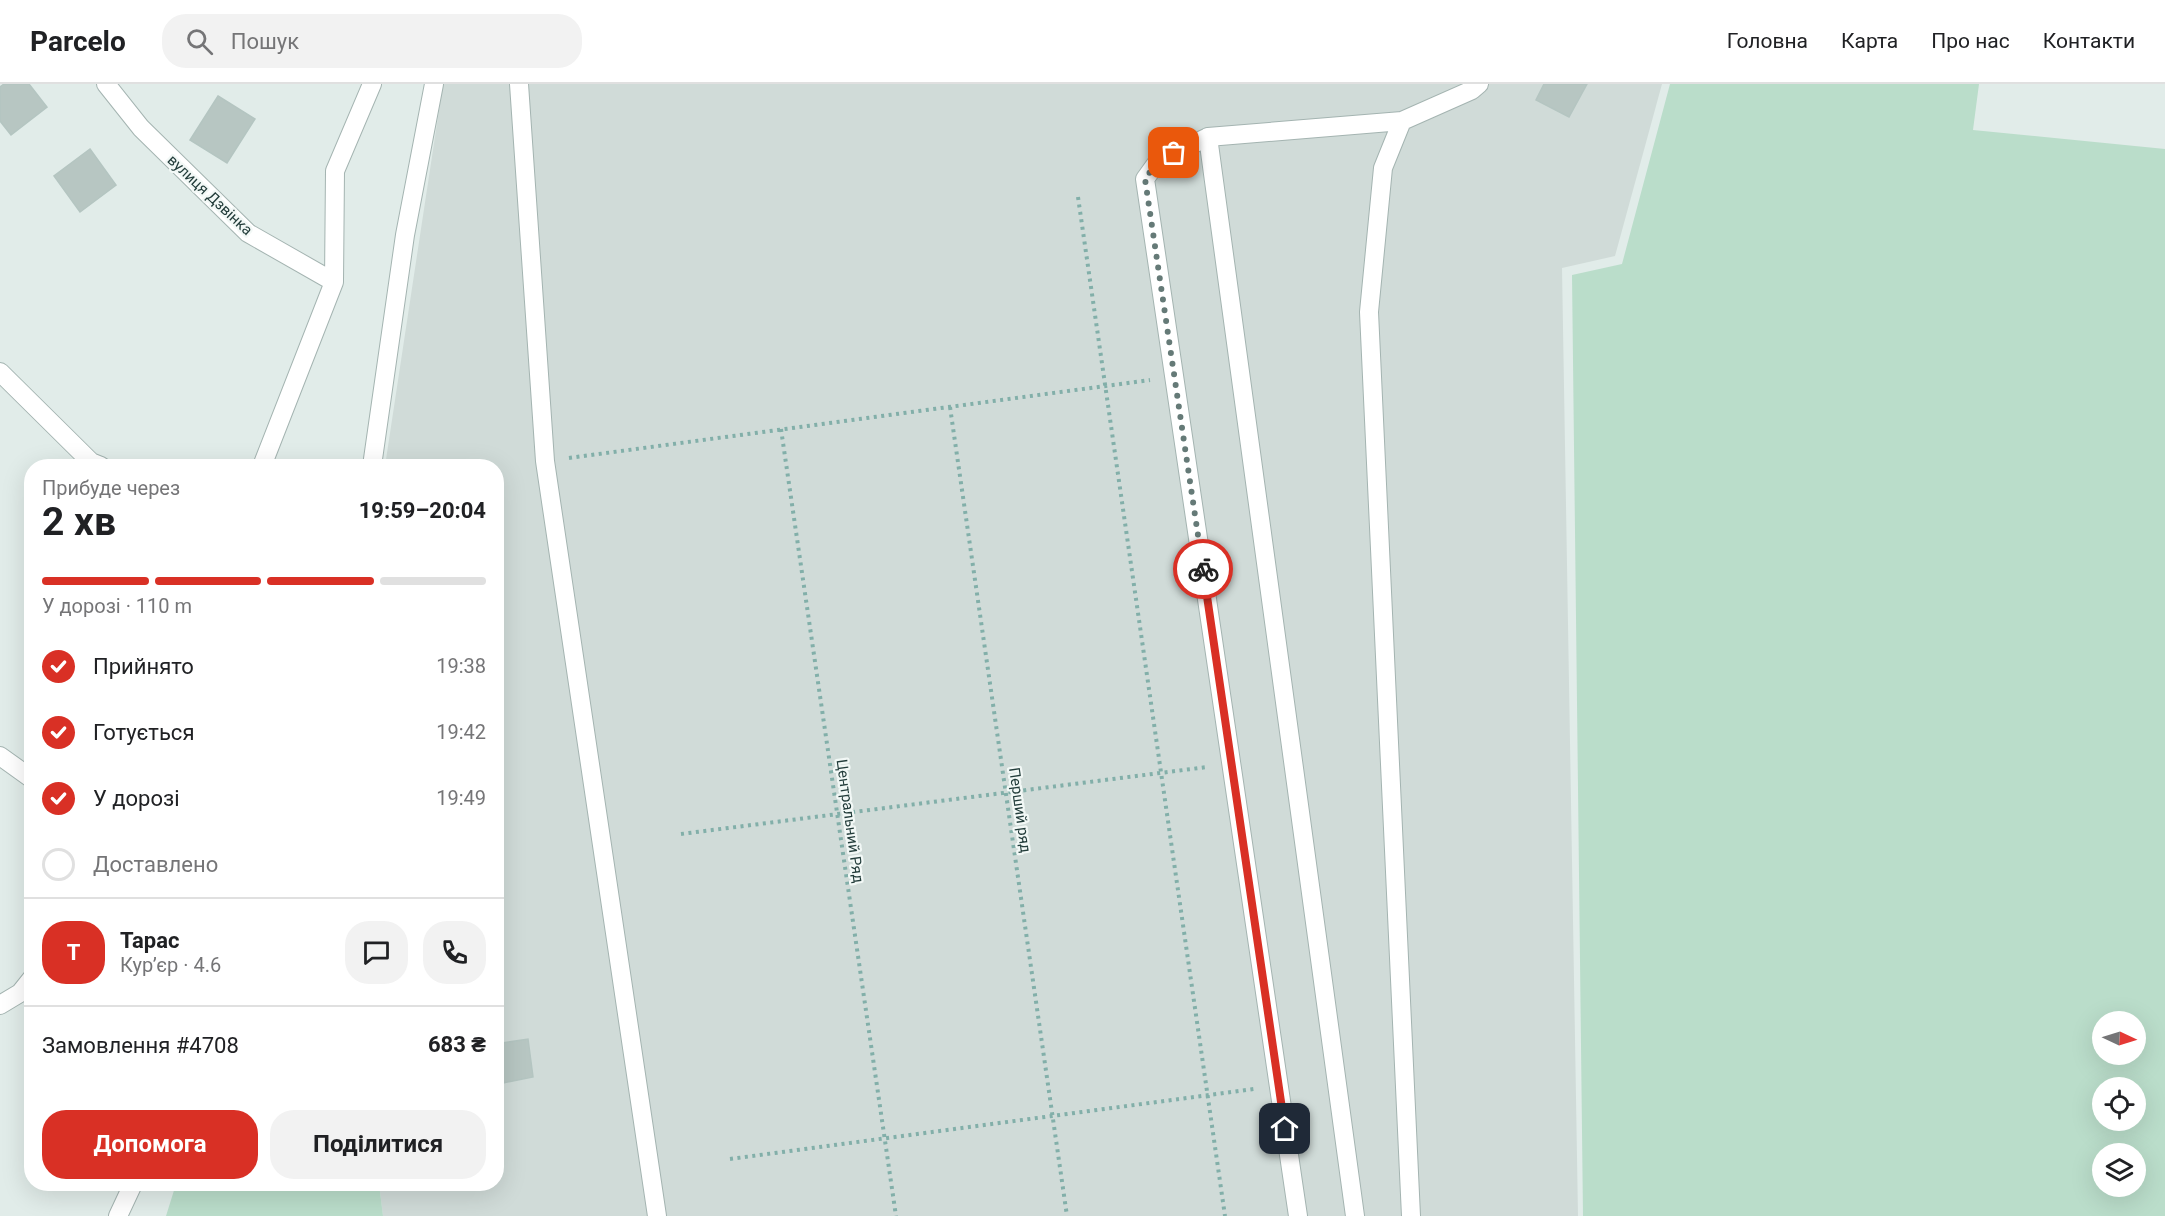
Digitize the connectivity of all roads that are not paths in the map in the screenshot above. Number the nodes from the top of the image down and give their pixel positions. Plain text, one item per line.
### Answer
1 (105, 84) edge
2 (372, 84) edge
3 (434, 84) edge
4 (519, 84) edge
5 (1479, 84) edge
6 (1402, 120) junction
7 (1208, 137) junction
8 (334, 282) junction
9 (0, 372) edge
10 (88, 459) edge
11 (265, 459) edge
12 (373, 459) edge
13 (0, 756) edge
14 (24, 773) edge
15 (24, 988) edge
16 (0, 1005) edge
17 (130, 1191) edge
18 (118, 1216) edge
19 (657, 1216) edge
20 (1298, 1216) edge
21 (1355, 1216) edge
22 (1412, 1216) edge

1 - 8 street, вулиця Дзвінка
2 - 8 street
3 - 12 street
4 - 19 street
5 - 6 street
6 - 7 street
6 - 22 street
7 - 20 street
7 - 21 street
8 - 11 street
9 - 10 street
13 - 14 street
15 - 16 street
17 - 18 street

